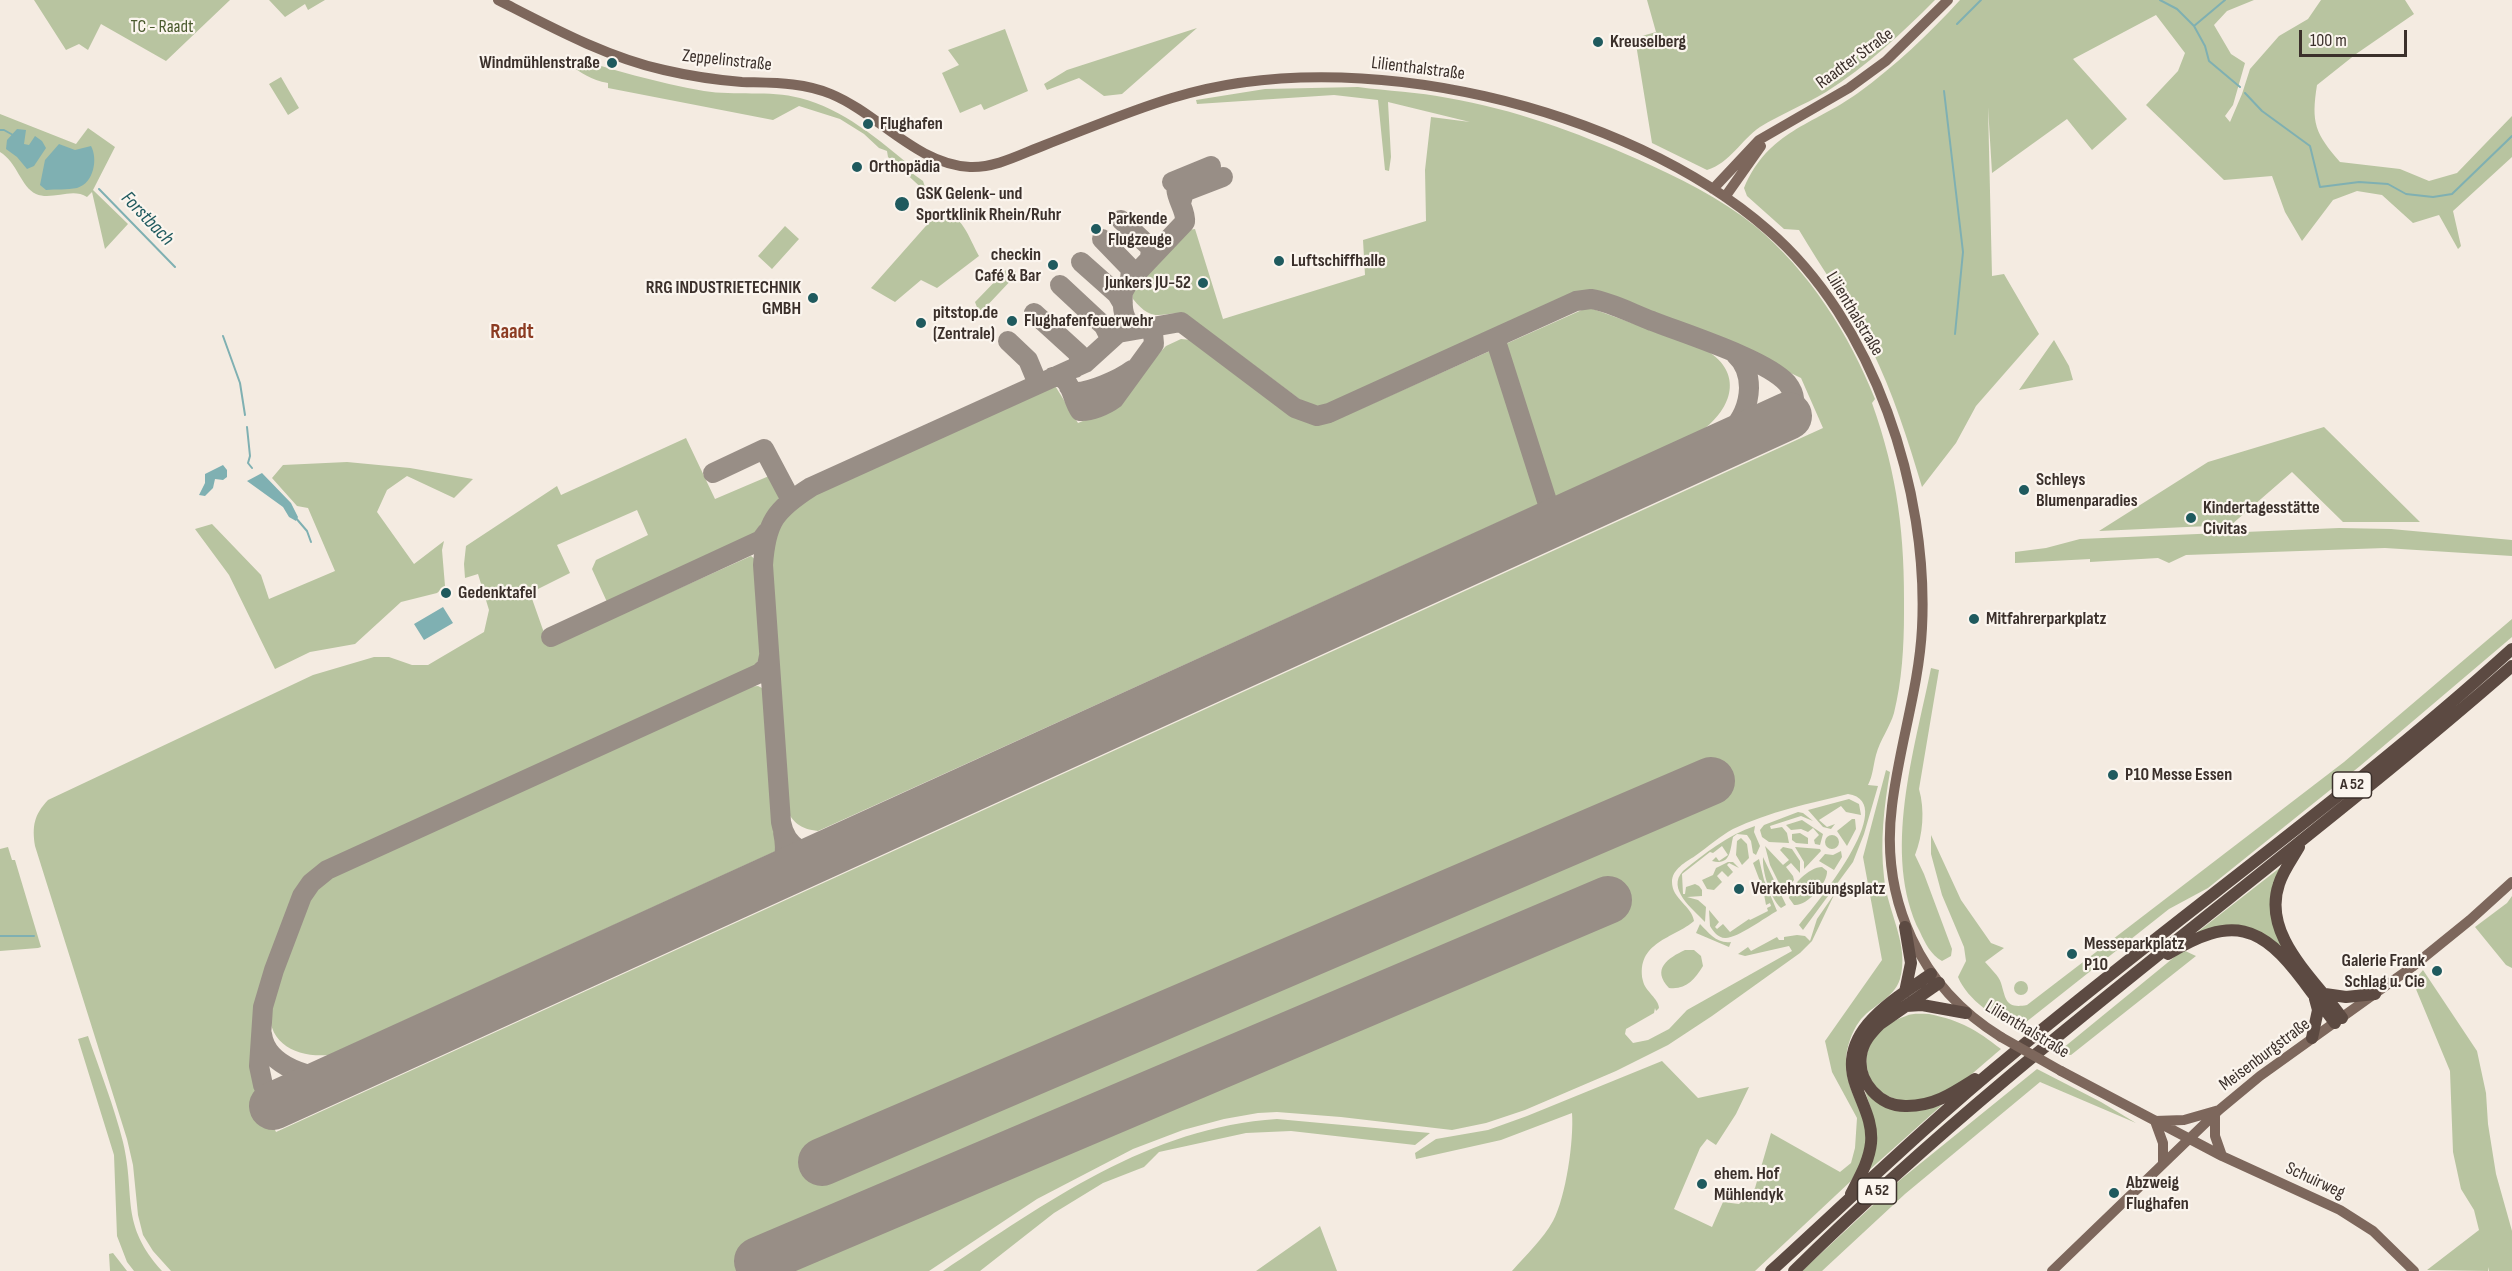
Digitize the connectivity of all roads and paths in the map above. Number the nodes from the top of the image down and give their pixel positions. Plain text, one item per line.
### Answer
1 (498, 0) edge
2 (1948, 0) edge
3 (1772, 133) junction
4 (947, 163) joint
5 (1713, 189) junction
6 (1725, 197) junction
7 (2512, 649) edge
8 (2512, 666) edge
9 (2303, 841) junction
10 (2512, 882) edge
11 (1905, 927) junction
12 (2134, 974) junction
13 (1935, 979) junction
14 (1905, 992) junction
15 (2319, 994) junction
16 (2375, 994) junction
17 (1905, 1006) junction
18 (1966, 1012) junction
19 (2339, 1020) junction
20 (2312, 1038) junction
21 (2008, 1057) junction
22 (2217, 1113) junction
23 (2155, 1121) junction
24 (2189, 1139) junction
25 (2222, 1156) junction
26 (2163, 1162) junction
27 (1848, 1200) junction
28 (1771, 1271) edge
29 (1794, 1271) edge
30 (2052, 1271) edge
31 (2414, 1271) edge

1 - 4 main road, Zeppelinstraße
2 - 3 main road, Raadter Straße
3 - 5 main road, Raadter Straße
3 - 6 main road, Raadter Straße
4 - 5 main road, Lilienthalstraße
5 - 6 main road, Lilienthalstraße
6 - 11 main road, Lilienthalstraße
7 - 21 highway, A 52
8 - 9 highway, A 52
9 - 12 highway, A 52
9 - 15 highway
10 - 16 main road, Meisenburgstraße
11 - 13 main road, Lilienthalstraße
11 - 14 highway
12 - 15 highway
12 - 29 highway, A 52
13 - 14 highway
13 - 17 highway
13 - 18 main road, Lilienthalstraße
14 - 27 highway
15 - 16 highway
15 - 19 highway
15 - 20 highway
16 - 19 main road, Meisenburgstraße
17 - 18 highway
17 - 21 highway
18 - 23 main road, Lilienthalstraße, bridge
19 - 20 main road, Meisenburgstraße
20 - 22 main road, Meisenburgstraße
21 - 27 highway, A 52
22 - 23 main road
22 - 24 main road, Meisenburgstraße
22 - 25 main road
23 - 24 main road, Lilienthalstraße
23 - 26 main road
24 - 25 main road, Schuirweg
24 - 26 main road, Meisenburgstraße
25 - 31 main road, Schuirweg
26 - 30 main road, Meisenburgstraße
27 - 28 highway, A 52

